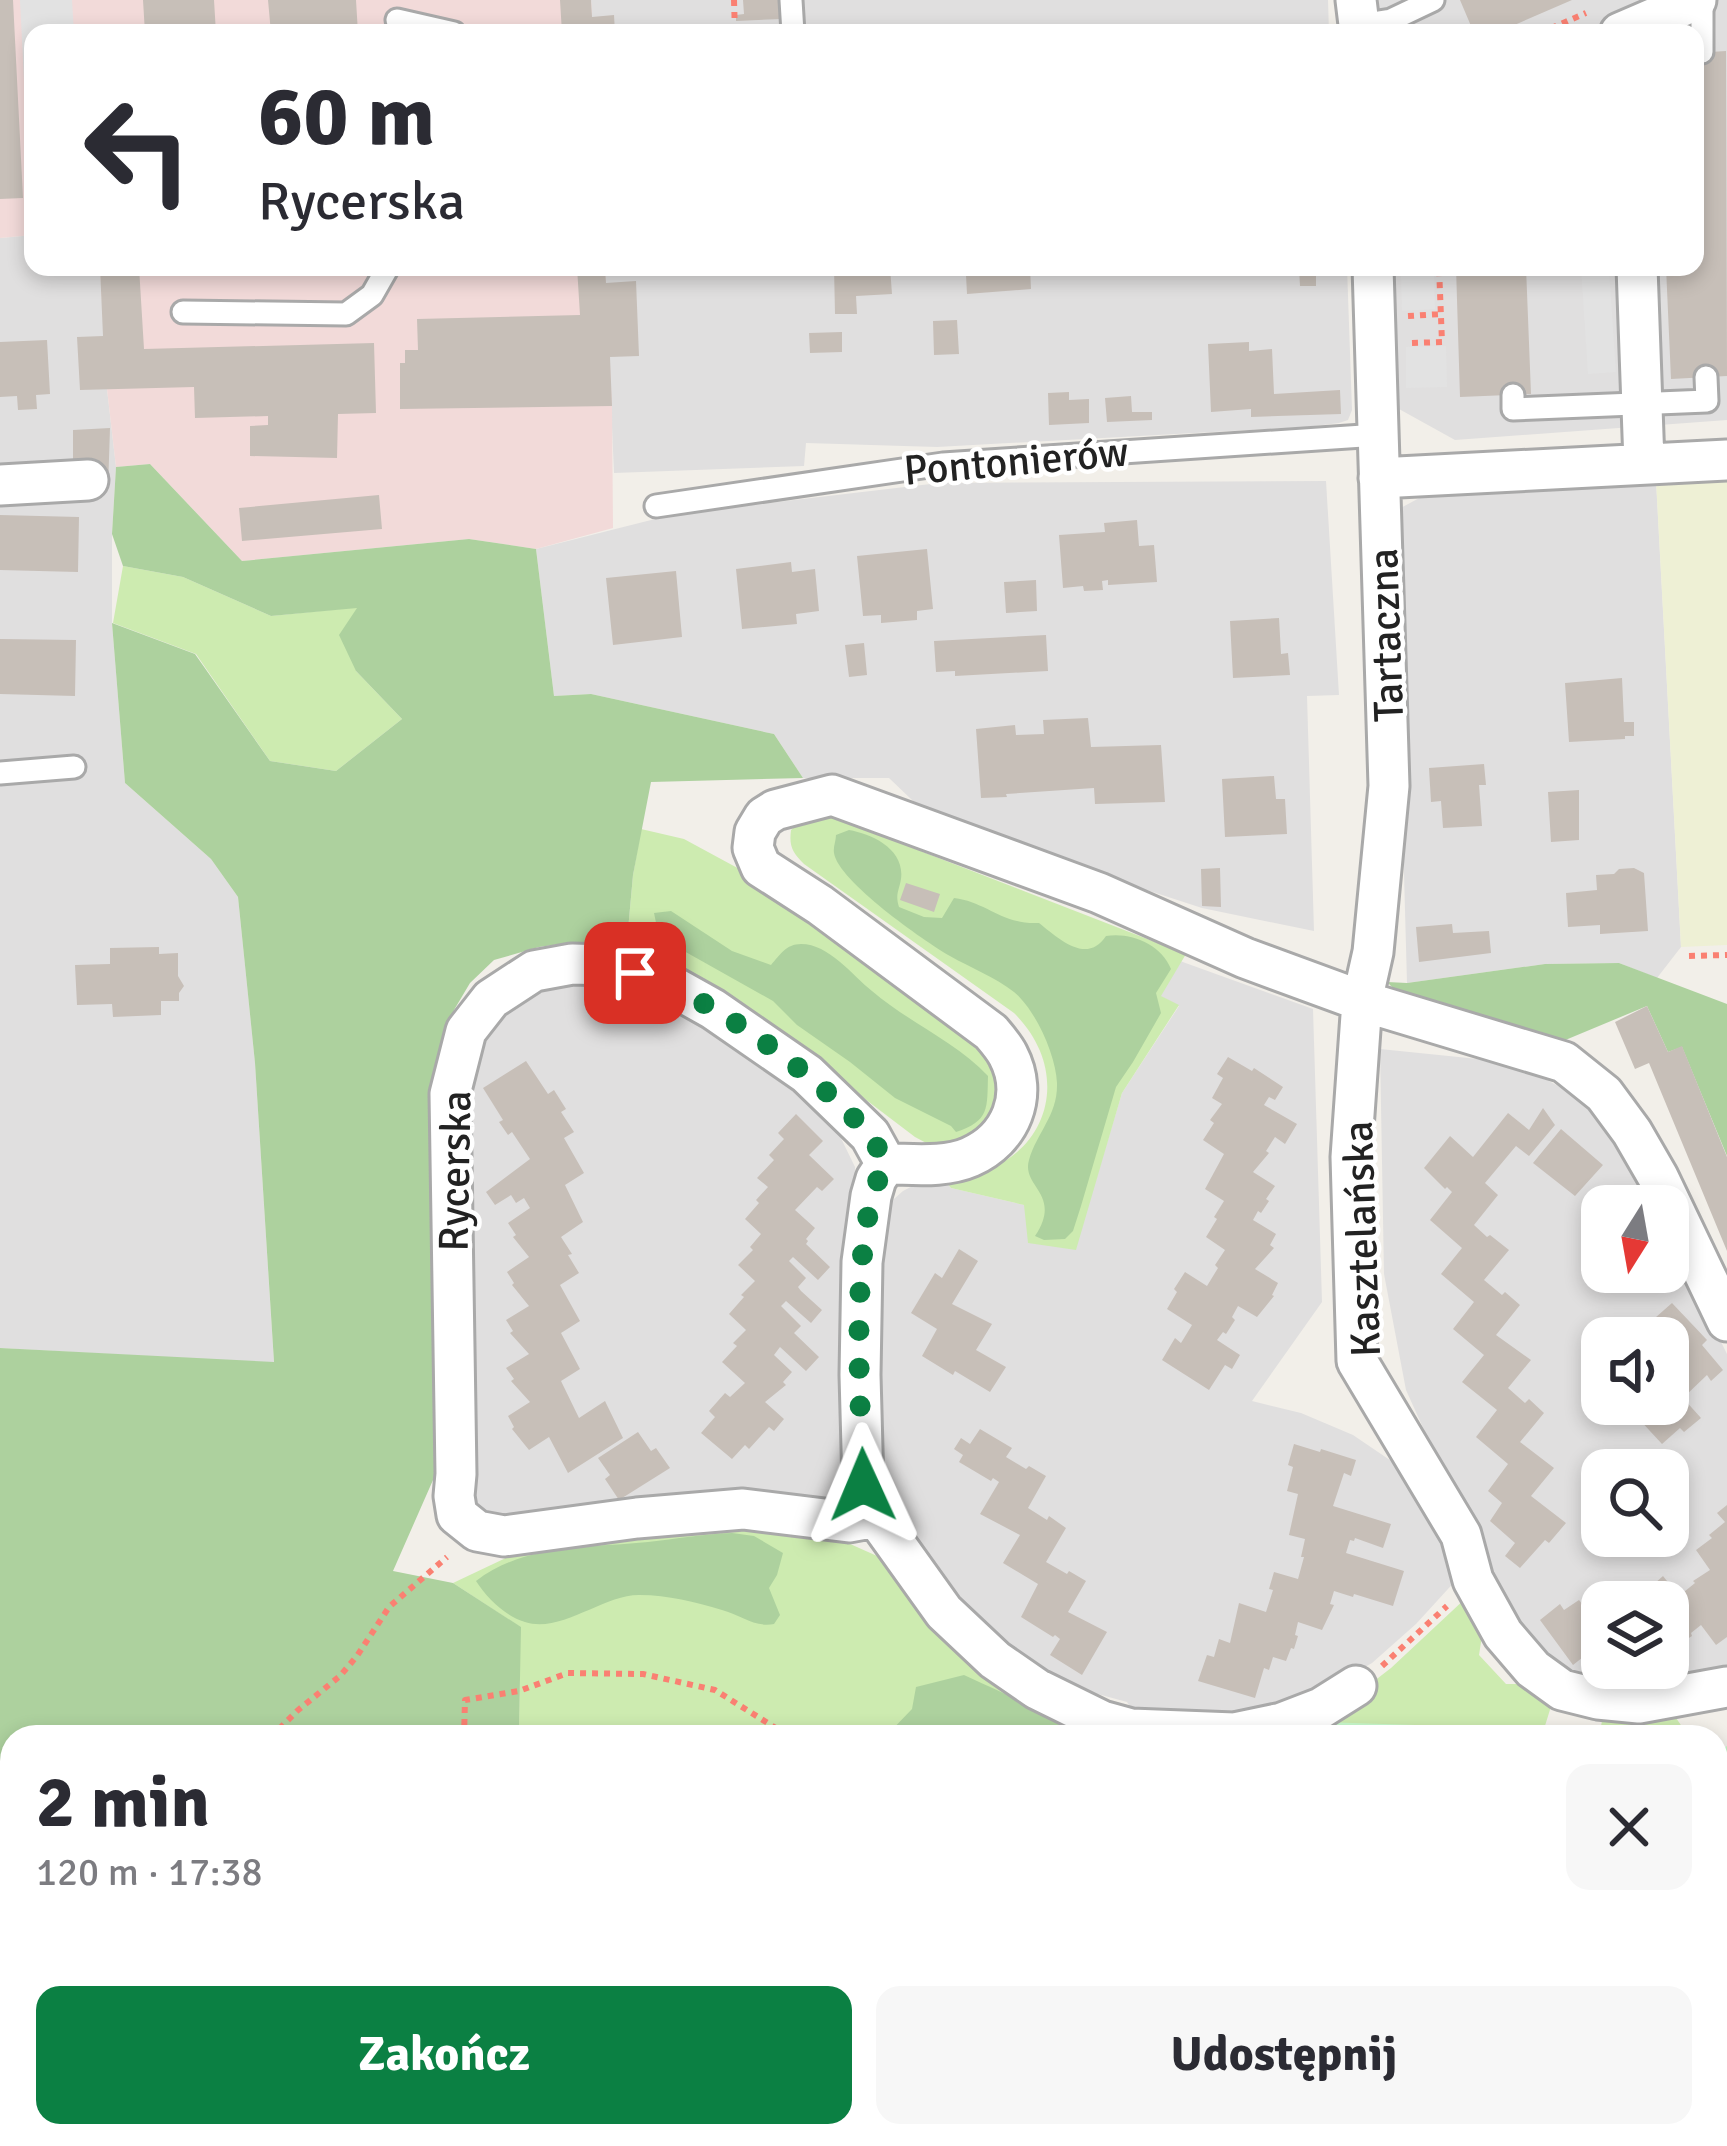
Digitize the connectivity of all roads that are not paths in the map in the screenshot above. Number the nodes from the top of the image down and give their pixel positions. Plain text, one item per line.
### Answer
1 (1433, 0) edge
2 (1699, 0) edge
3 (1358, 19) edge
4 (1624, 24) edge
5 (383, 276) edge
6 (1372, 276) edge
7 (1636, 276) edge
8 (183, 312) dead end
9 (1706, 377) dead end
10 (1513, 395) dead end
11 (1642, 405) junction
12 (1378, 435) junction
13 (1727, 460) edge
14 (1644, 464) junction
15 (1379, 478) junction
16 (88, 480) dead end
17 (0, 485) edge
18 (656, 506) dead end
19 (74, 767) dead end
20 (0, 772) edge
21 (1362, 1001) junction
22 (886, 1164) junction
23 (1727, 1321) edge
24 (876, 1516) junction
25 (1356, 1686) road end
26 (1727, 1687) edge
27 (1115, 1725) edge
28 (1272, 1725) edge

1 - 3 lane
2 - 4 street
5 - 8 lane
6 - 12 street, Tartaczna
7 - 11 street
9 - 11 lane
10 - 11 lane
11 - 14 street
12 - 15 street, Tartaczna
12 - 18 lane, Pontonierów
13 - 14 street
14 - 15 street
15 - 21 street, Tartaczna
16 - 17 street
19 - 20 lane
21 - 22 street
21 - 23 street
21 - 26 street, Kasztelańska
22 - 24 street
22 - 24 street, Rycerska
24 - 27 street
25 - 28 street

